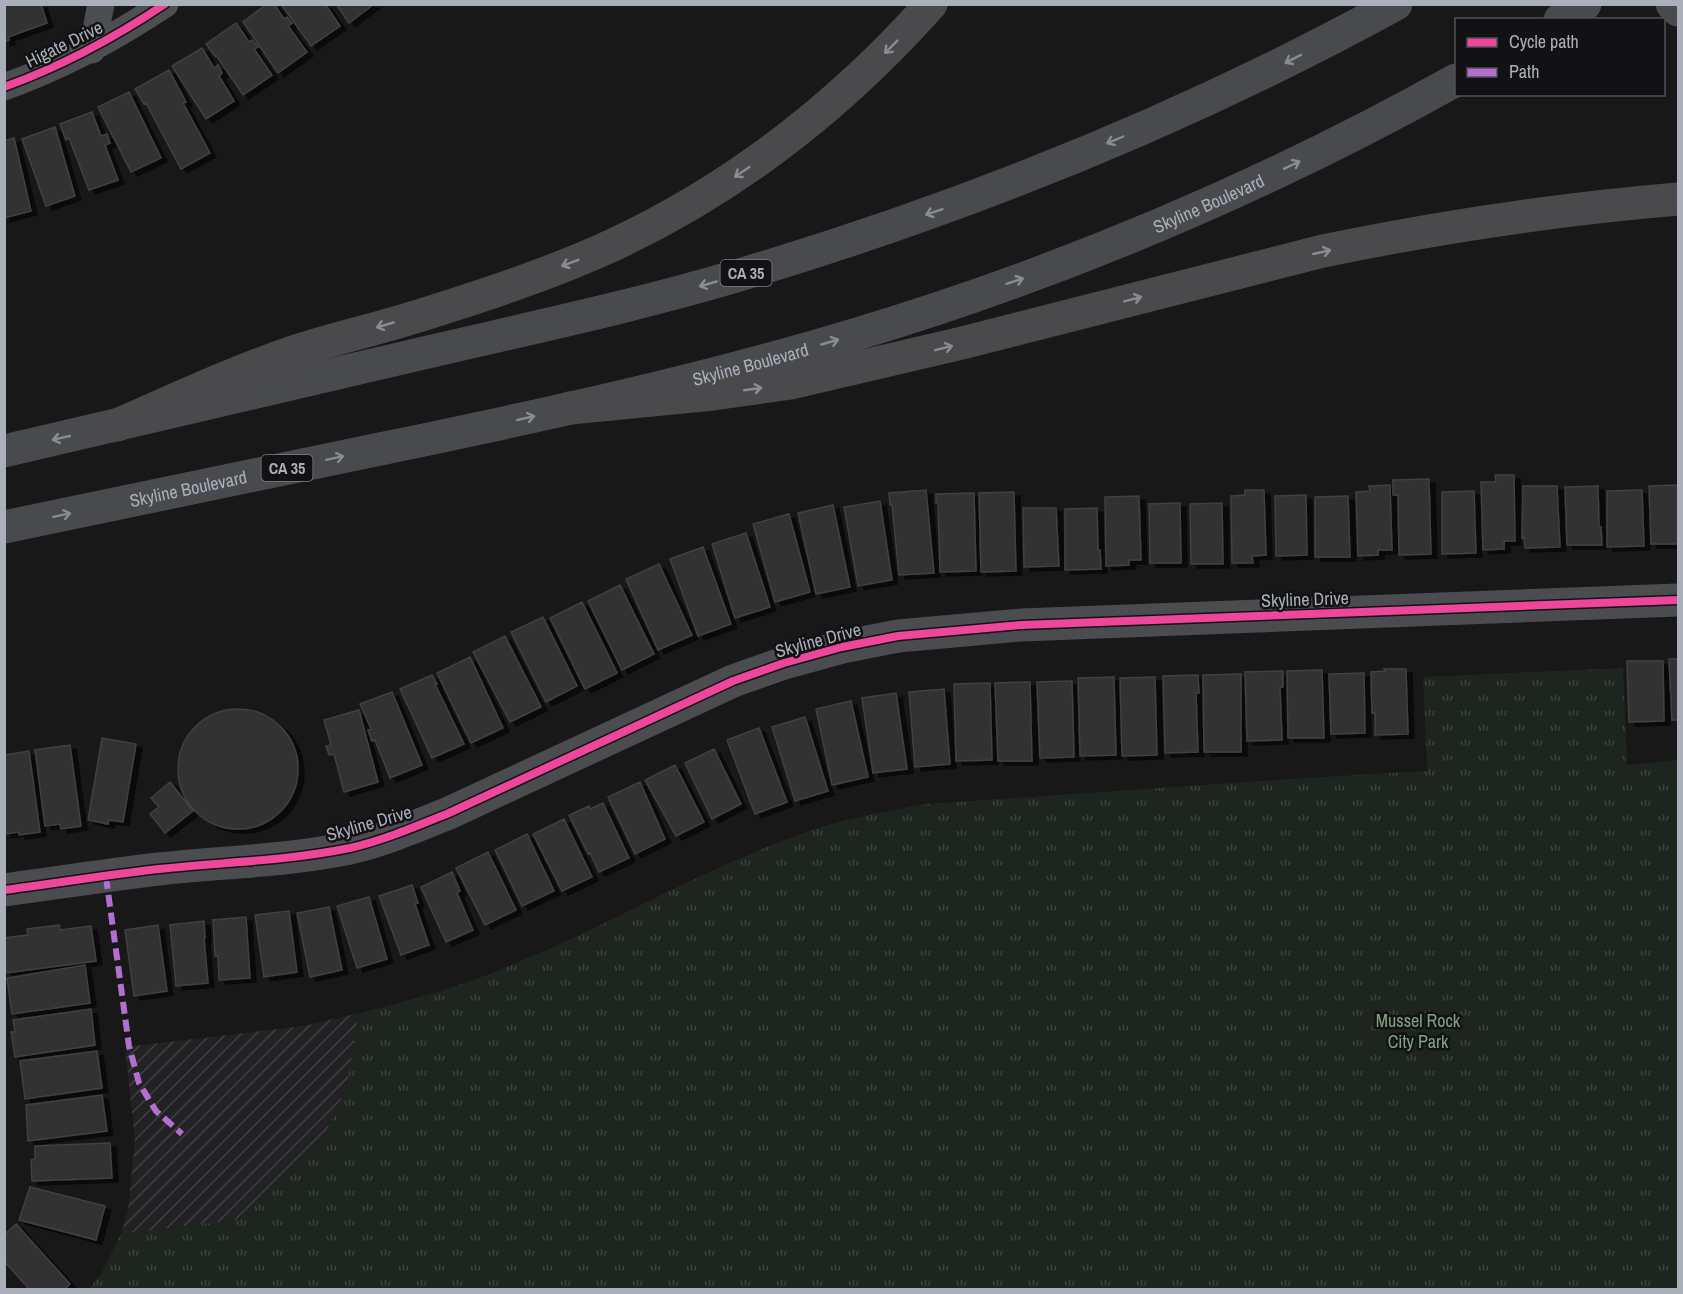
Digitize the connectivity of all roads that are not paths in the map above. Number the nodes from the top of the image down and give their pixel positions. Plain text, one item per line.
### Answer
1 (101, 4) edge
2 (165, 4) edge
3 (931, 4) edge
4 (1396, 4) edge
5 (1585, 4) edge
6 (1672, 4) edge
7 (1678, 10) edge
8 (1563, 18) edge
9 (92, 50) junction
10 (1455, 81) edge
11 (4, 87) edge
12 (1678, 198) edge
13 (570, 408) junction
14 (117, 425) junction
15 (4, 451) edge
16 (4, 527) edge
17 (1678, 600) edge
18 (4, 890) edge

1 - 9 street
2 - 9 street, Higate Drive
3 -> 14 highway
4 -> 14 main road, CA 35
5 - 8 main road
6 - 7 highway
9 - 11 street, Higate Drive
13 -> 10 main road, Skyline Boulevard / CA 35
13 -> 12 highway
16 -> 13 main road, Skyline Boulevard / CA 35
14 -> 15 main road, CA 35
17 - 18 street, Skyline Drive

